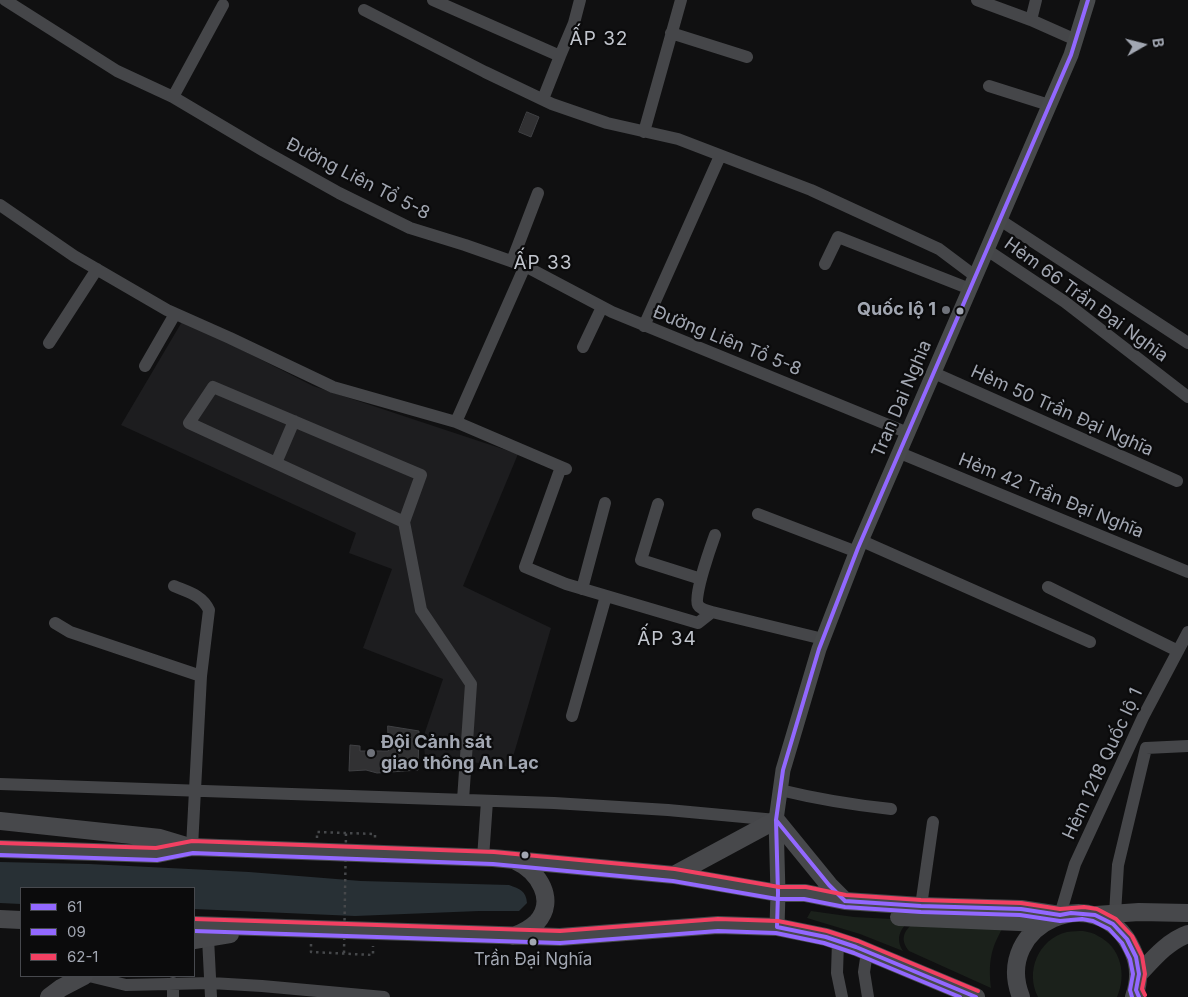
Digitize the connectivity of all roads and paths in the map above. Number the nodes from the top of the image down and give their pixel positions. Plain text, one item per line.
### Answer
1 (5, 0) edge
2 (580, 0) edge
3 (680, 0) edge
4 (977, 0) edge
5 (1036, 0) edge
6 (1088, 0) edge
7 (438, 1) edge
8 (223, 5) dead end
9 (364, 10) dead end
10 (1031, 20) junction
11 (671, 33) junction
12 (1076, 40) junction
13 (560, 56) junction
14 (747, 57) dead end
15 (989, 86) dead end
16 (173, 97) junction
17 (543, 99) junction
18 (1049, 105) junction
19 (644, 132) junction
20 (720, 156) junction
21 (538, 193) dead end
22 (0, 206) edge
23 (1000, 220) junction
24 (987, 250) junction
25 (512, 261) junction
26 (825, 264) dead end
27 (525, 266) junction
28 (97, 269) junction
29 (972, 282) junction
30 (602, 307) junction
31 (175, 314) junction
32 (644, 326) junction
33 (49, 343) dead end
34 (1188, 343) edge
35 (583, 347) dead end
36 (145, 366) dead end
37 (934, 373) junction
38 (1188, 397) edge
39 (294, 421) junction
40 (456, 422) junction
41 (908, 434) junction
42 (900, 453) junction
43 (276, 463) junction
44 (1177, 481) dead end
45 (605, 503) dead end
46 (658, 504) dead end
47 (758, 514) dead end
48 (404, 522) junction
49 (715, 535) dead end
50 (859, 546) junction
51 (1188, 572) edge
52 (701, 579) junction
53 (174, 586) dead end
54 (1048, 587) dead end
55 (582, 589) junction
56 (606, 596) junction
57 (712, 612) junction
58 (55, 623) dead end
59 (1188, 632) edge
60 (823, 639) junction
61 (1090, 642) dead end
62 (1178, 651) junction
63 (201, 676) junction
64 (572, 716) dead end
65 (1188, 746) edge
66 (0, 784) edge
67 (196, 790) junction
68 (780, 790) junction
69 (463, 800) junction
70 (487, 801) junction
71 (891, 809) dead end
72 (776, 820) junction
73 (0, 821) edge
74 (933, 822) dead end
75 (346, 833) dead end
76 (192, 847) junction
77 (0, 849) edge
78 (483, 858) junction
79 (514, 860) junction
80 (674, 875) junction
81 (778, 893) junction
82 (845, 902) junction
83 (921, 906) junction
84 (1188, 913) edge
85 (1115, 914) junction
86 (1060, 915) junction
87 (1095, 915) junction
88 (0, 919) edge
89 (20, 920) edge
90 (1043, 923) junction
91 (195, 925) edge
92 (777, 927) junction
93 (266, 928) junction
94 (311, 930) junction
95 (372, 932) junction
96 (1188, 934) edge
97 (513, 936) junction
98 (201, 939) edge
99 (838, 941) junction
100 (867, 952) junction
101 (344, 954) junction
102 (83, 977) edge
103 (93, 977) edge
104 (173, 983) junction
105 (211, 983) junction
106 (1137, 989) edge
107 (153, 991) edge
108 (58, 994) edge
109 (174, 997) edge
110 (211, 997) edge
111 (384, 997) edge
112 (842, 997) edge
113 (868, 997) edge
114 (976, 997) edge
115 (1021, 997) edge

1 - 16 street, Đường Liên Tổ 5-8
2 - 13 street
3 - 11 street
4 - 10 street
5 - 10 street
6 - 12 main road, Tran Dai Nghia
7 - 13 street
8 - 16 street
9 - 17 street
10 - 12 street
11 - 14 street
11 - 19 street
12 - 18 main road, Tran Dai Nghia
13 - 17 street
15 - 18 street
16 - 25 street, Đường Liên Tổ 5-8
17 - 19 street
18 - 23 main road, Tran Dai Nghia
19 - 20 street
20 - 29 street
20 - 32 street
21 - 25 street
22 - 28 street
23 - 24 main road, Tran Dai Nghia
23 - 34 street
24 - 29 main road, Tran Dai Nghia
24 - 38 street, Hẻm 66 Trần Đại Nghĩa
25 - 27 street, Đường Liên Tổ 5-8
26 - 29 street
27 - 30 street, Đường Liên Tổ 5-8
27 - 40 street
28 - 31 street
28 - 33 street
29 - 37 main road, Tran Dai Nghia
30 - 32 street, Đường Liên Tổ 5-8
30 - 35 street
31 - 36 street
31 - 40 street
32 - 41 street, Đường Liên Tổ 5-8
37 - 41 main road, Tran Dai Nghia
37 - 44 street, Hẻm 50 Trần Đại Nghĩa
39 - 43 street
39 - 43 street
39 - 48 street
40 - 55 street
41 - 42 main road, Tran Dai Nghia
42 - 50 main road, Tran Dai Nghia
42 - 51 street, Hẻm 42 Trần Đại Nghĩa
43 - 48 street
45 - 55 street
46 - 52 street
47 - 50 street
48 - 69 street
49 - 52 street
50 - 60 main road, Tran Dai Nghia
50 - 61 street
52 - 57 street
53 - 63 street
54 - 62 street
55 - 56 street
56 - 57 street
56 - 64 street
57 - 60 street
58 - 63 street
59 - 62 street, Hẻm 1218 Quốc lộ 1
60 - 68 main road, Tran Dai Nghia
62 - 86 street, Hẻm 1218 Quốc lộ 1
63 - 67 street
65 - 85 street
66 - 67 street
67 - 69 street
67 - 76 street
68 - 71 street
68 - 72 main road, Tran Dai Nghia
69 - 70 street
70 - 72 street
70 - 78 street
72 - 80 highway
72 - 81 main road
72 - 82 highway
73 - 76 highway
74 - 83 street
75 - 101 path, bridge
76 - 77 highway
76 - 78 highway
78 - 79 highway
79 - 80 highway
79 - 97 highway
80 - 81 highway
81 - 82 highway
81 - 90 highway
81 - 92 main road
82 - 83 highway
83 - 86 highway
84 - 85 highway
85 - 87 highway
86 - 87 highway
86 - 90 highway
87 - 106 highway
88 - 89 highway
90 - 115 highway
91 - 93 highway
92 - 97 highway
92 - 99 highway
93 - 94 highway
93 - 98 highway
94 - 95 highway
94 - 101 path
95 - 97 highway
95 - 101 path
96 - 106 highway
98 - 105 street
99 - 100 highway
99 - 112 street
100 - 113 street
100 - 114 highway
102 - 108 highway
103 - 107 street
104 - 105 street
104 - 107 street
104 - 109 street
105 - 110 street
105 - 111 street

